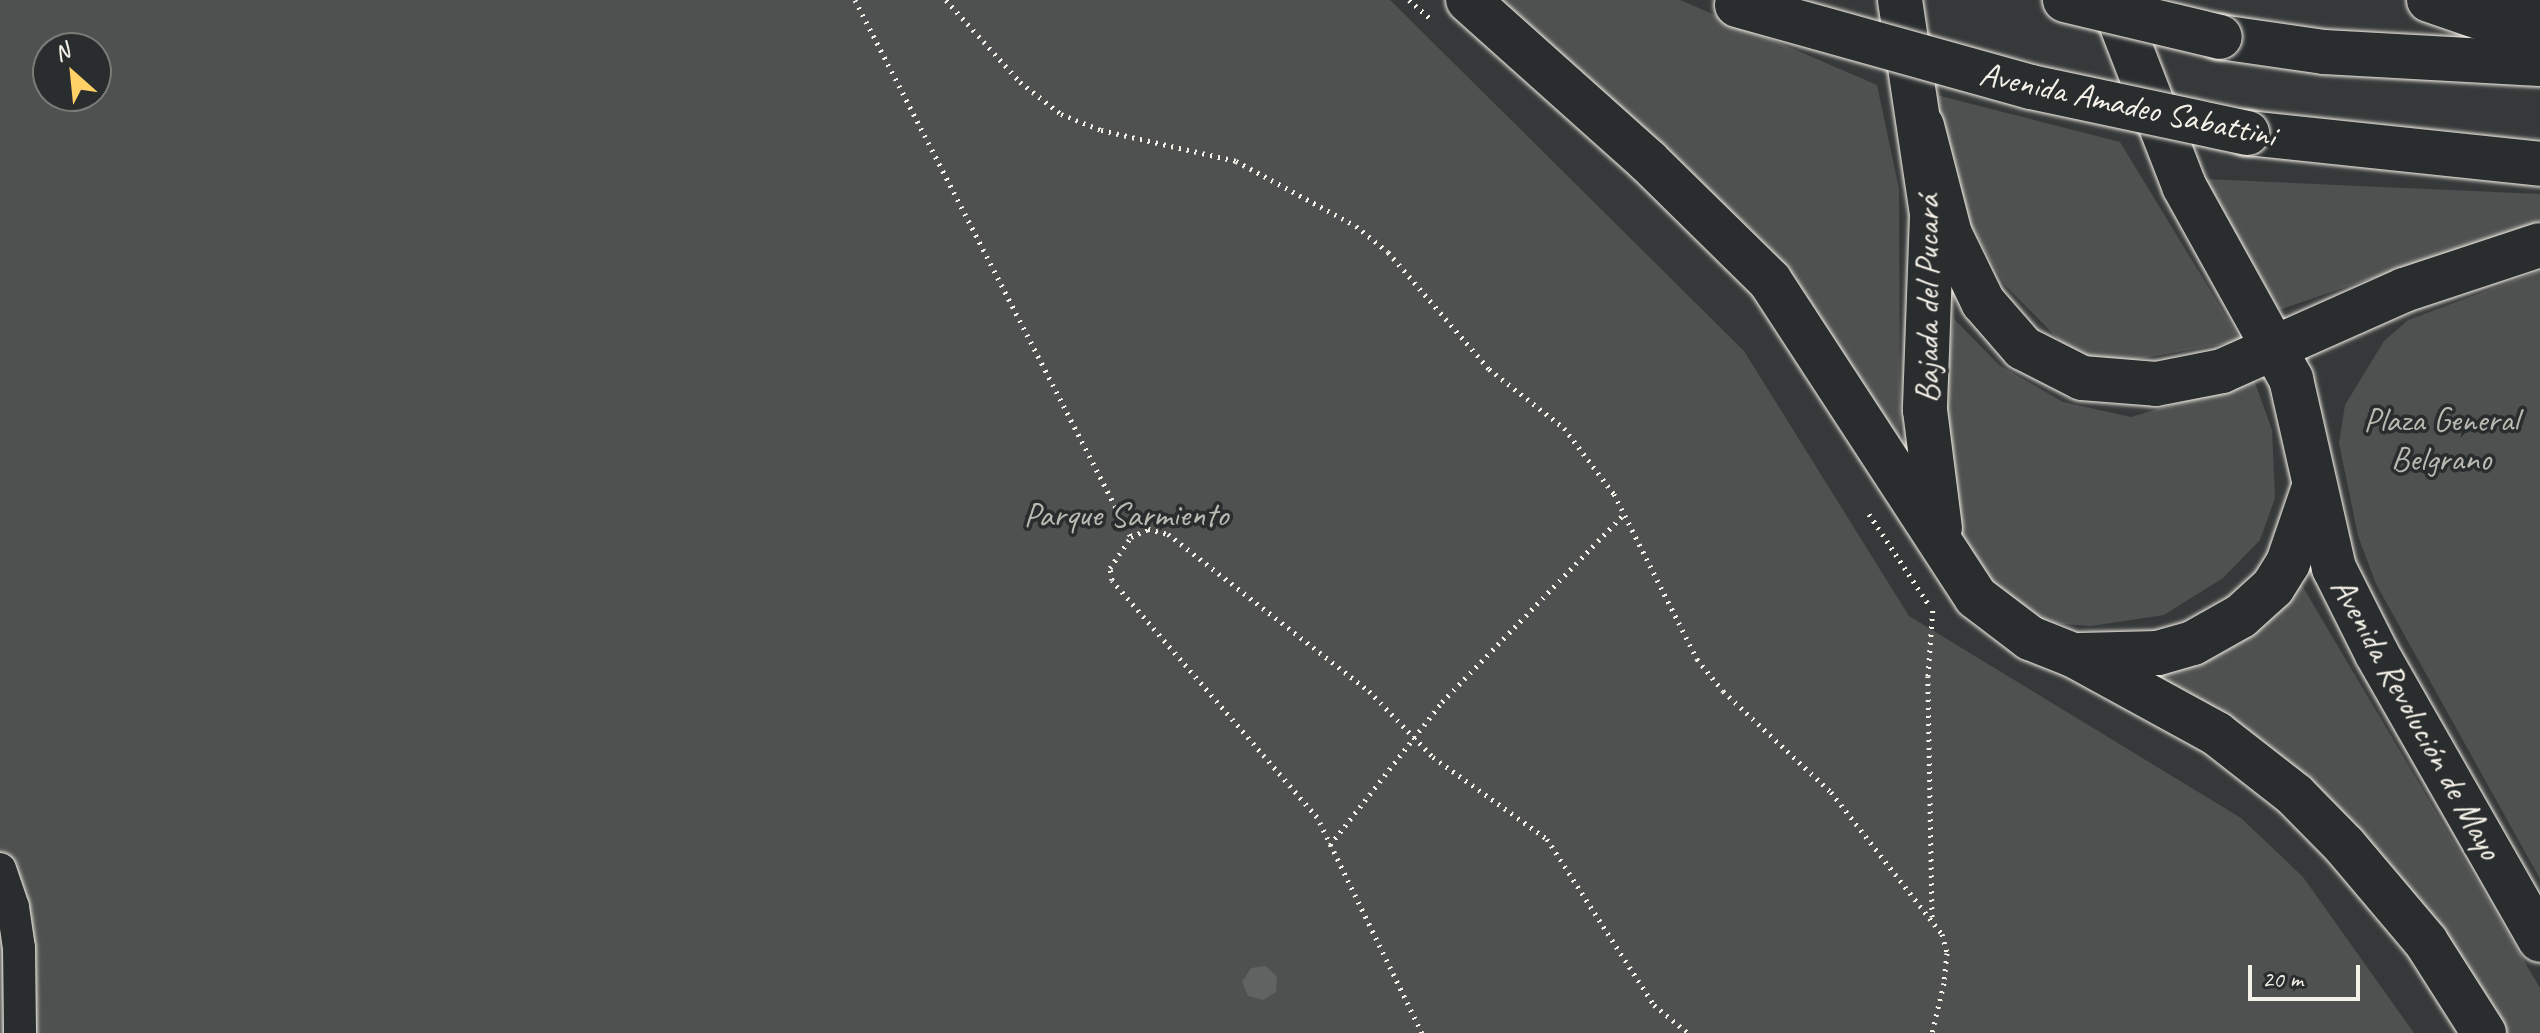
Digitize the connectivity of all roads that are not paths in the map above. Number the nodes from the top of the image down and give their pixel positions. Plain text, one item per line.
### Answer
1 (1468, 0) edge
2 (1900, 0) edge
3 (2065, 0) edge
4 (2112, 0) edge
5 (2429, 0) edge
6 (2500, 0) edge
7 (1731, 3) edge
8 (2540, 3) edge
9 (2540, 38) edge
10 (2540, 64) edge
11 (1922, 126) junction
12 (2540, 164) edge
13 (2540, 245) edge
14 (2277, 345) junction
15 (2314, 488) junction
16 (1944, 550) junction
17 (2073, 655) junction
18 (0, 869) edge
19 (2540, 940) edge
20 (20, 1033) edge
21 (2484, 1033) edge

1 - 16 main road
2 - 11 main road, Bajada del Pucará
3 - 10 main road, bridge
4 - 14 main road
5 - 9 main road
6 - 8 street
7 - 12 main road, Avenida Amadeo Sabattini, bridge
11 - 14 main road
11 - 16 main road, Bajada del Pucará
13 - 14 main road
14 - 15 main road
15 - 17 main road
15 - 19 main road, Avenida Revolución de Mayo
16 - 17 main road
17 - 21 main road
18 - 20 street

